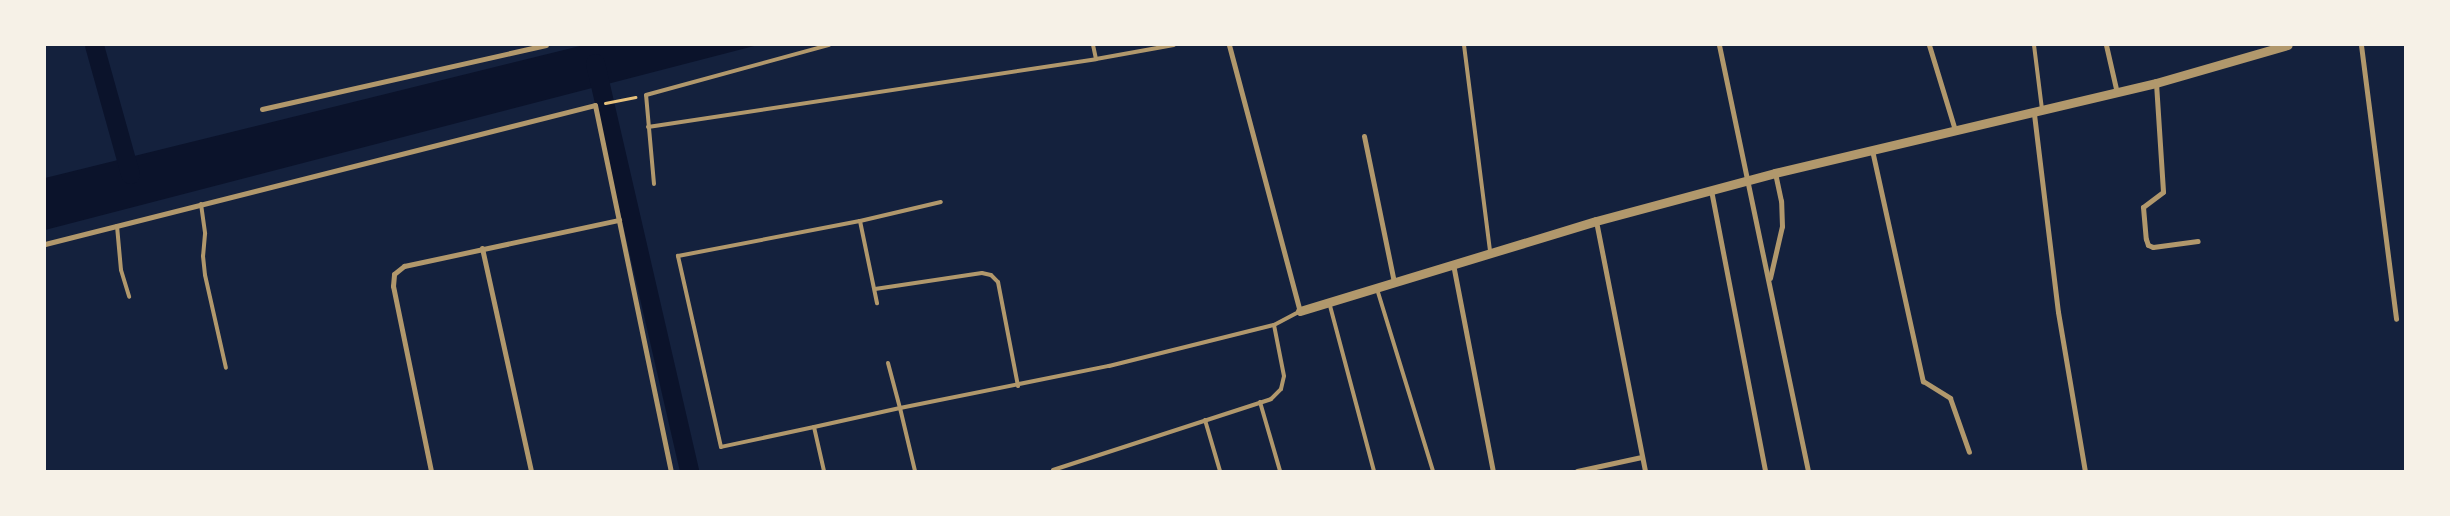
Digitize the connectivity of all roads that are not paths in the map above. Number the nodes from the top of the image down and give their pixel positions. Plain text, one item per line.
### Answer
1 (516, 45) edge
2 (546, 45) edge
3 (829, 45) edge
4 (1093, 45) edge
5 (1174, 45) edge
6 (1229, 45) edge
7 (1464, 45) edge
8 (1719, 45) edge
9 (1929, 45) edge
10 (2034, 45) edge
11 (2106, 45) edge
12 (2288, 45) edge
13 (2361, 45) edge
14 (519, 52) junction
15 (1096, 60) junction
16 (2156, 83) junction
17 (2117, 93) junction
18 (262, 109) dead end
19 (2038, 113) junction
20 (648, 127) junction
21 (1955, 130) junction
22 (1364, 136) dead end
23 (1872, 150) junction
24 (1775, 173) junction
25 (1750, 180) junction
26 (654, 184) dead end
27 (1711, 190) junction
28 (941, 202) dead end
29 (200, 204) junction
30 (619, 220) junction
31 (1596, 220) junction
32 (860, 221) junction
33 (117, 226) junction
34 (2198, 241) dead end
35 (45, 244) edge
36 (482, 248) junction
37 (1490, 252) junction
38 (1453, 264) junction
39 (1769, 280) junction
40 (1394, 282) junction
41 (1377, 287) junction
42 (875, 289) junction
43 (129, 297) dead end
44 (1329, 302) junction
45 (877, 303) dead end
46 (1300, 311) junction
47 (2396, 319) dead end
48 (1274, 325) junction
49 (888, 363) dead end
50 (226, 368) dead end
51 (1018, 386) junction
52 (1260, 402) junction
53 (900, 408) junction
54 (1205, 420) junction
55 (814, 427) junction
56 (1970, 452) dead end
57 (1642, 456) junction
58 (1053, 470) edge
59 (431, 471) edge
60 (531, 471) edge
61 (671, 471) edge
62 (824, 471) edge
63 (915, 471) edge
64 (1220, 471) edge
65 (1280, 471) edge
66 (1374, 471) edge
67 (1433, 471) edge
68 (1493, 471) edge
69 (1577, 471) edge
70 (1645, 471) edge
71 (1765, 471) edge
72 (1808, 471) edge
73 (2085, 471) edge

1 - 14 street
2 - 14 street
3 - 20 lane
4 - 15 lane
5 - 15 lane
6 - 46 street
7 - 37 lane
8 - 25 street
9 - 21 street
10 - 19 lane
11 - 17 street
12 - 16 street
13 - 47 street
14 - 18 street
15 - 20 lane
16 - 17 street
16 - 34 street
17 - 19 street
19 - 21 street
19 - 73 street
20 - 26 lane
21 - 23 street
22 - 40 street
23 - 24 street
23 - 56 street
24 - 25 street
24 - 39 street
25 - 27 street
25 - 39 street
27 - 31 street
27 - 71 street
28 - 32 lane
29 - 30 street
29 - 33 street
29 - 50 lane
30 - 36 street
30 - 61 street
31 - 37 street
31 - 57 street
32 - 42 lane
32 - 55 lane
33 - 35 street
33 - 43 lane
36 - 59 street
36 - 60 street
37 - 38 street
38 - 40 street
38 - 68 street
39 - 72 street
40 - 41 street
41 - 44 street
41 - 67 lane
42 - 45 lane
42 - 51 lane
44 - 46 street
44 - 66 lane
46 - 48 lane
48 - 51 lane
48 - 52 lane
49 - 53 lane
51 - 53 lane
52 - 54 lane
52 - 65 lane
53 - 55 lane
53 - 63 lane
54 - 58 lane
54 - 64 lane
55 - 62 lane
57 - 69 street
57 - 70 street

